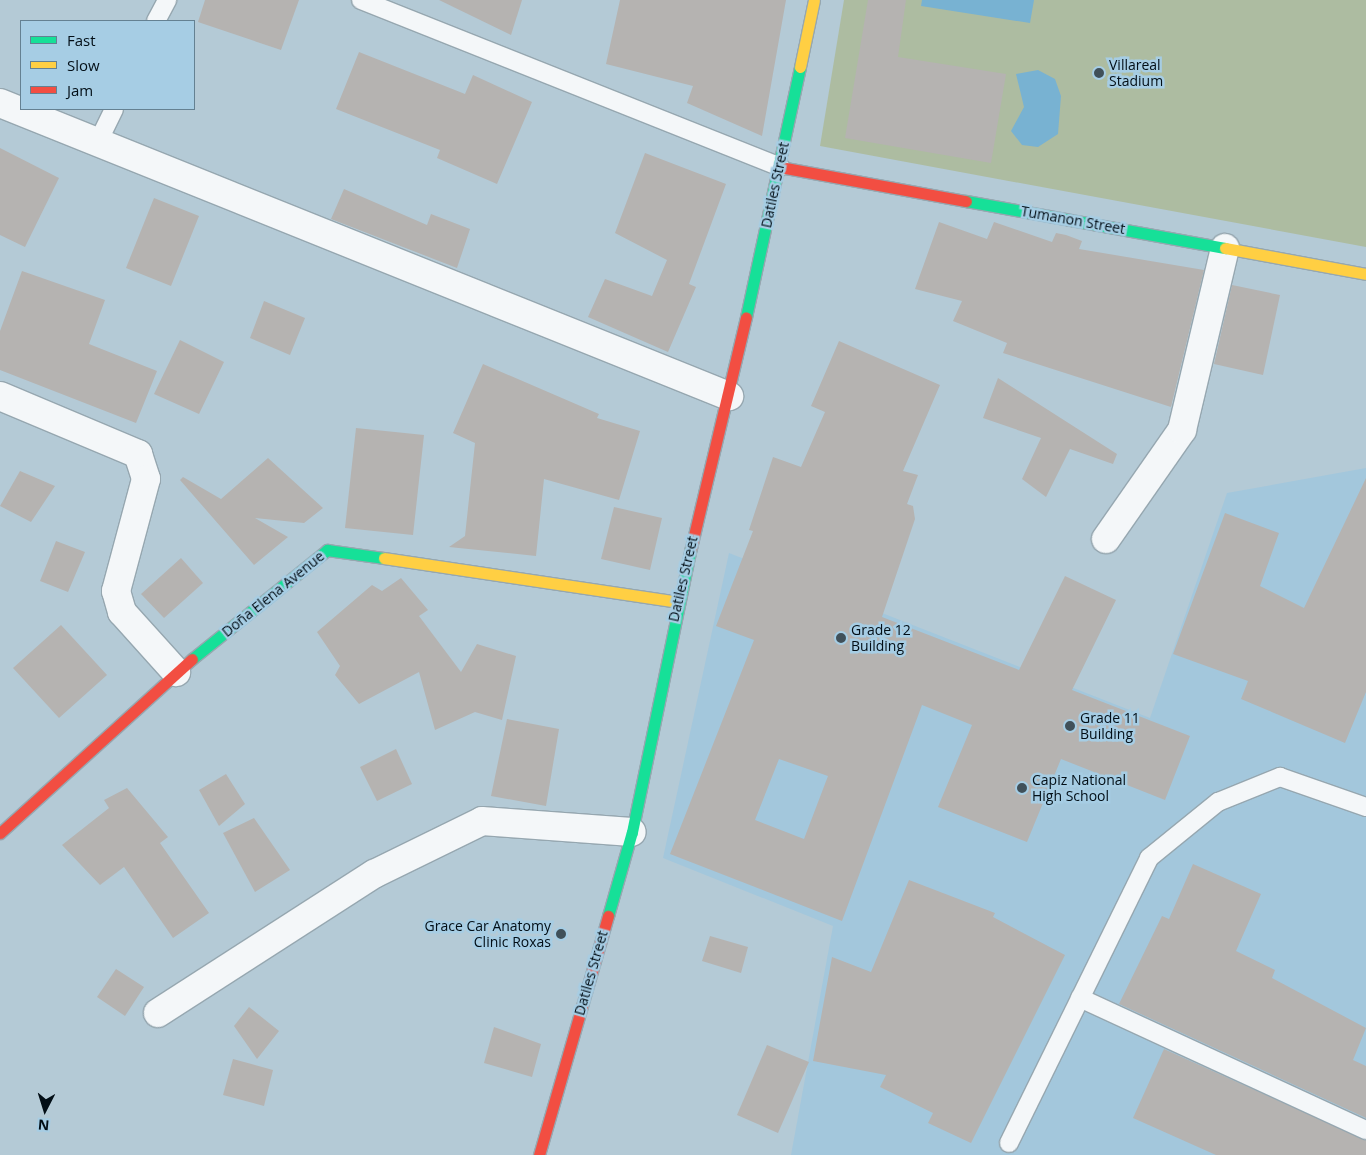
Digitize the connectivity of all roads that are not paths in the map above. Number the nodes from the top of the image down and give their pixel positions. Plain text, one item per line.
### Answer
1 (166, 0) edge
2 (361, 0) edge
3 (814, 0) edge
4 (156, 20) edge
5 (0, 102) edge
6 (114, 110) edge
7 (97, 144) junction
8 (780, 167) junction
9 (1225, 248) junction
10 (1366, 274) edge
11 (0, 396) edge
12 (729, 396) junction
13 (1106, 539) dead end
14 (677, 602) junction
15 (176, 672) junction
16 (1366, 807) edge
17 (632, 832) junction
18 (0, 834) edge
19 (1080, 998) junction
20 (158, 1013) dead end
21 (1366, 1130) edge
22 (1009, 1143) dead end
23 (539, 1155) edge

1 - 4 lane
2 - 8 lane
3 - 8 street, Datiles Street
5 - 7 street
6 - 7 lane
7 - 12 street
8 - 9 street, Tumanon Street
8 - 12 street, Datiles Street
9 - 10 street, Tumanon Street
9 - 13 street
11 - 15 street
12 - 14 street, Datiles Street
14 - 15 street, Doña Elena Avenue
14 - 17 street, Datiles Street
15 - 18 street, Doña Elena Avenue
16 - 19 lane
17 - 20 street
17 - 23 street, Datiles Street
19 - 21 lane
19 - 22 lane

